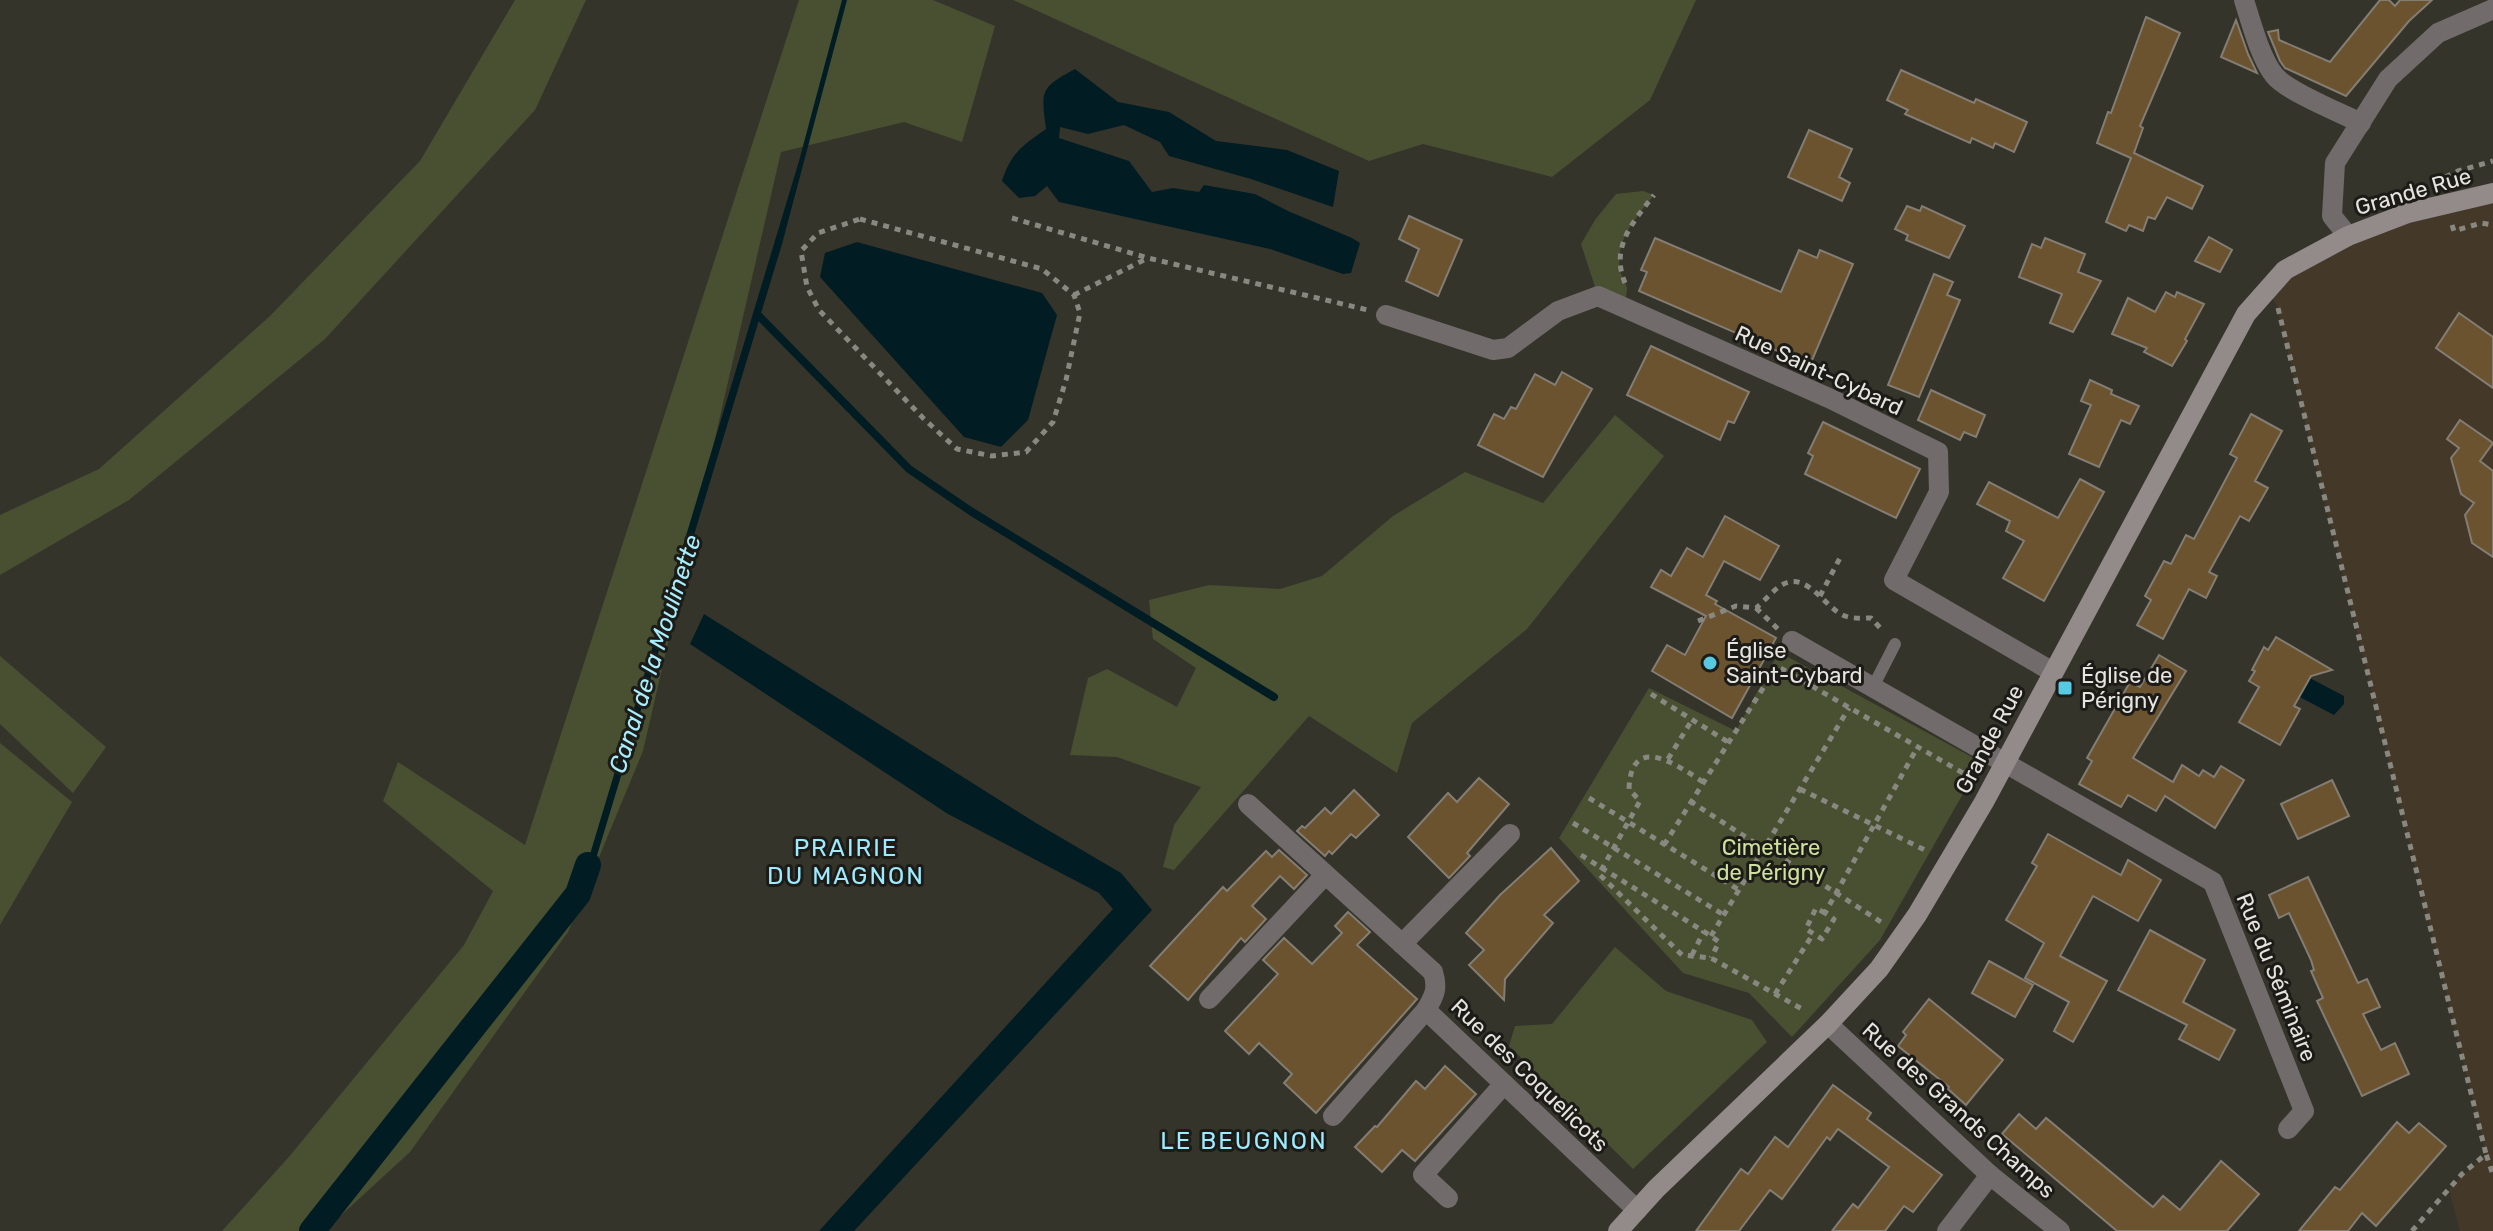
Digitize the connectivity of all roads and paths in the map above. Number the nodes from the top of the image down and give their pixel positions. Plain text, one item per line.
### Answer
1 (2244, 0) edge
2 (2493, 9) edge
3 (2361, 123) junction
4 (2493, 193) edge
5 (1654, 195) dead end
6 (1012, 218) dead end
7 (2348, 236) junction
8 (1148, 258) junction
9 (2266, 290) junction
10 (1074, 295) junction
11 (1624, 307) junction
12 (1386, 315) joint
13 (1842, 554) dead end
14 (1820, 596) junction
15 (1698, 621) dead end
16 (1792, 641) dead end
17 (1895, 644) joint
18 (2053, 672) junction
19 (1873, 687) junction
20 (1651, 694) dead end
21 (1849, 708) junction
22 (1692, 720) junction
23 (1728, 742) junction
24 (1917, 748) junction
25 (1668, 759) junction
26 (2004, 764) junction
27 (1963, 773) dead end
28 (1703, 782) junction
29 (1800, 789) junction
30 (1589, 798) dead end
31 (1690, 801) junction
32 (1248, 804) dead end
33 (1573, 823) dead end
34 (1628, 824) junction
35 (1874, 826) junction
36 (1510, 834) dead end
37 (1664, 845) junction
38 (1614, 847) junction
39 (1764, 848) junction
40 (1925, 850) dead end
41 (1581, 855) dead end
42 (1602, 869) junction
43 (1325, 875) junction
44 (1739, 890) dead end
45 (1837, 894) junction
46 (1825, 913) junction
47 (1724, 915) junction
48 (1881, 922) dead end
49 (1704, 931) junction
50 (1813, 934) junction
51 (1711, 936) junction
52 (1402, 944) junction
53 (1692, 956) junction
54 (1711, 958) junction
55 (1775, 994) junction
56 (1209, 999) dead end
57 (1802, 1009) dead end
58 (1426, 1010) junction
59 (1828, 1024) junction
60 (1504, 1084) junction
61 (1333, 1116) dead end
62 (2288, 1129) dead end
63 (2486, 1154) junction
64 (1990, 1175) junction
65 (2493, 1175) edge
66 (1448, 1198) dead end
67 (1637, 1210) junction
68 (1618, 1231) edge
69 (1947, 1231) edge
70 (2060, 1231) edge
71 (2412, 1231) edge

1 - 3 street
2 - 3 street, Grande Rue
3 - 7 street, Grande Rue
4 - 7 street, Grande Rue
5 - 11 path
6 - 8 path
7 - 9 street, Grande Rue
8 - 10 path
8 - 12 path
9 - 18 street, Grande Rue
9 - 63 path
10 - 10 path
11 - 12 street, Rue Saint-Cybard
11 - 18 street, Rue Saint-Cybard
13 - 14 path
14 - 15 path
14 - 17 path
16 - 19 street
17 - 19 lane
18 - 26 street, Grande Rue
19 - 26 street
20 - 22 path
21 - 23 path
21 - 24 path
21 - 29 path
22 - 23 path
22 - 25 path
23 - 28 path
24 - 27 path
24 - 35 path
25 - 28 path
25 - 34 path
26 - 59 street, Grande Rue
26 - 62 street, Rue du Séminaire
28 - 31 path
29 - 35 path
29 - 39 path
30 - 34 path
31 - 37 path
31 - 39 path
32 - 43 street, Rue des Coquelicots
33 - 38 path
34 - 37 path
34 - 38 path
35 - 40 path
35 - 45 path
36 - 52 street
37 - 44 path
38 - 42 path
38 - 47 path
39 - 45 path
39 - 47 path
41 - 42 path
42 - 49 path
42 - 53 path
43 - 52 street, Rue des Coquelicots
43 - 56 street
45 - 46 path
45 - 48 path
46 - 50 path
46 - 50 path
47 - 51 path
49 - 51 path
49 - 53 path
50 - 55 path
51 - 54 path
52 - 58 street, Rue des Coquelicots
53 - 54 path
54 - 55 path
55 - 57 path
58 - 60 street, Rue des Coquelicots
58 - 61 street
59 - 64 street, Rue des Grands Champs
59 - 67 street, Grande Rue
60 - 66 street
60 - 67 street, Rue des Coquelicots
63 - 65 path
63 - 71 path
64 - 69 street
64 - 70 street, Rue des Grands Champs
67 - 68 street, Grande Rue

